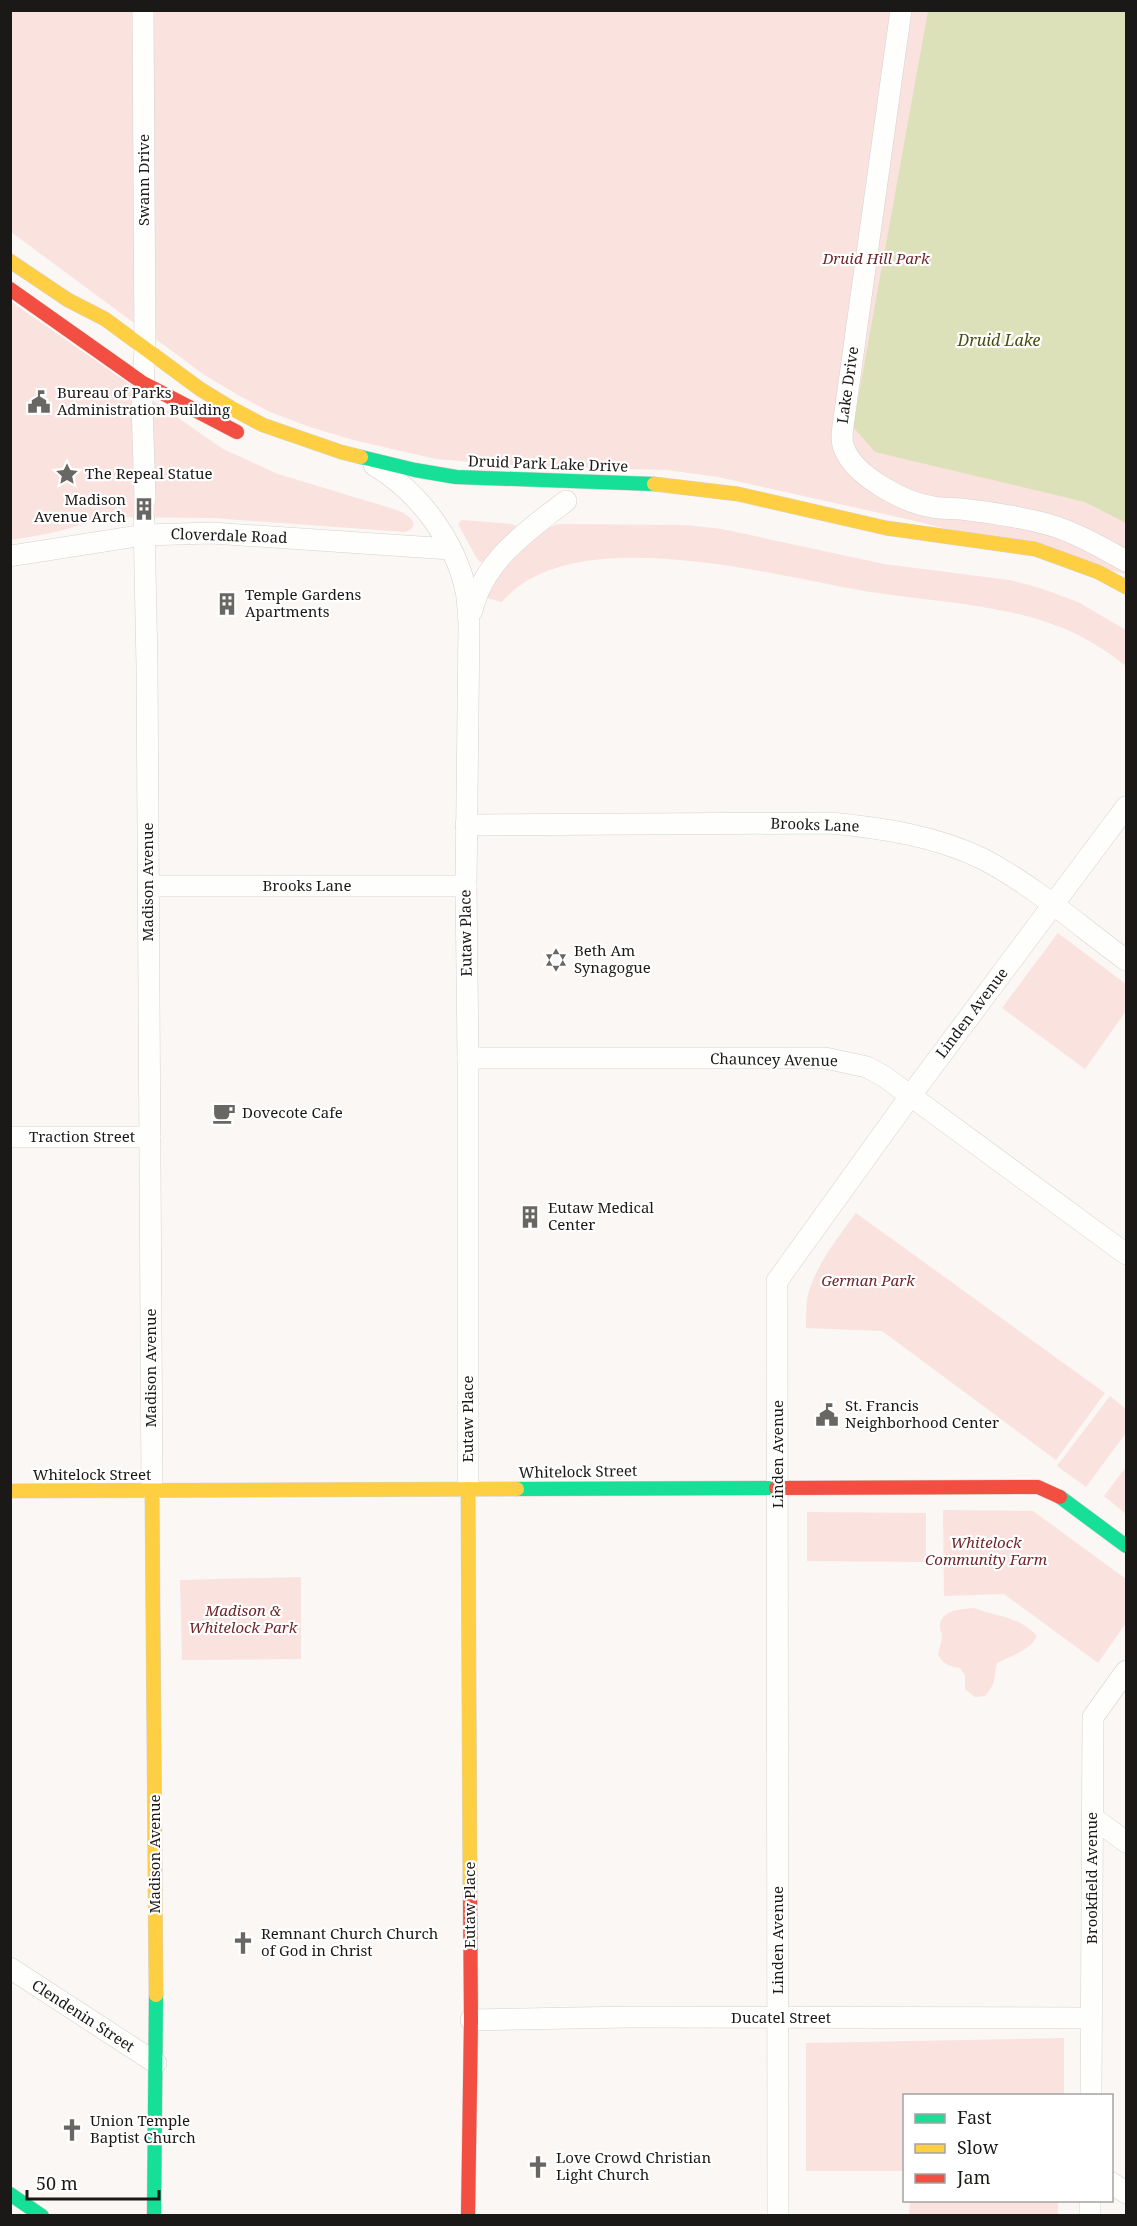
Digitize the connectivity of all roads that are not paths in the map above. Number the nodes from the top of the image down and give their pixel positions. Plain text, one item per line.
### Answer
1 (143, 10) edge
2 (901, 10) edge
3 (10, 248) edge
4 (10, 261) edge
5 (10, 289) edge
6 (105, 319) junction
7 (145, 350) junction
8 (144, 383) junction
9 (254, 440) dead end
10 (365, 467) junction
11 (402, 484) junction
12 (424, 488) dead end
13 (544, 500) dead end
14 (572, 501) joint
15 (145, 518) junction
16 (450, 549) junction
17 (10, 556) edge
18 (1126, 561) edge
19 (1050, 569) dead end
20 (1078, 580) dead end
21 (1126, 587) edge
22 (469, 623) junction
23 (1126, 807) edge
24 (466, 825) junction
25 (148, 886) junction
26 (466, 886) junction
27 (1052, 906) junction
28 (1126, 960) edge
29 (468, 1058) junction
30 (911, 1095) junction
31 (14, 1137) dead end
32 (150, 1137) junction
33 (1126, 1254) edge
34 (778, 1487) junction
35 (468, 1489) junction
36 (10, 1491) edge
37 (152, 1491) junction
38 (1126, 1546) edge
39 (1126, 1671) edge
40 (1092, 1817) junction
41 (1126, 1842) edge
42 (10, 1968) edge
43 (778, 2018) junction
44 (1091, 2019) junction
45 (471, 2020) junction
46 (156, 2063) junction
47 (1091, 2094) edge
48 (1113, 2184) edge
49 (1126, 2193) edge
50 (10, 2194) edge
51 (42, 2216) edge
52 (154, 2216) edge
53 (468, 2216) edge
54 (778, 2216) edge

1 - 7 street, Swann Drive
2 - 18 street, Lake Drive
3 - 6 street
4 - 6 street, Druid Park Lake Drive
5 - 8 street
6 - 7 street, Druid Park Lake Drive
7 - 8 street, Madison Avenue
7 - 10 street, Druid Park Lake Drive
8 - 9 street
8 - 15 street, Madison Avenue
10 - 11 street, Eutaw Place
10 - 21 street, Druid Park Lake Drive
11 - 12 street
11 - 16 street, Eutaw Place
13 - 14 street
14 - 22 street, Eutaw Place
15 - 16 street, Cloverdale Road
15 - 17 street, Cloverdale Road
15 - 25 street, Madison Avenue
16 - 22 street, Eutaw Place
19 - 20 street
22 - 24 street, Eutaw Place
23 - 27 street, Linden Avenue
24 - 26 street, Eutaw Place
24 - 27 street, Brooks Lane
25 - 26 street, Brooks Lane
25 - 32 street, Madison Avenue
26 - 29 street, Eutaw Place
27 - 28 street, Brooks Lane
27 - 30 street, Linden Avenue
29 - 30 street, Chauncey Avenue
29 - 35 street, Eutaw Place
30 - 33 street, Chauncey Avenue
30 - 34 street, Linden Avenue
31 - 32 street, Traction Street
32 - 37 street, Madison Avenue
34 - 35 street, Whitelock Street
34 - 38 street, Whitelock Street
34 - 43 street, Linden Avenue
35 - 37 street, Whitelock Street
35 - 45 street, Eutaw Place
36 - 37 street, Whitelock Street
37 - 46 street, Madison Avenue
39 - 40 street, Brookfield Avenue
40 - 41 street
40 - 44 street, Brookfield Avenue
42 - 46 street, Clendenin Street
43 - 44 street, Ducatel Street
43 - 45 street, Ducatel Street
43 - 54 street, Linden Avenue
44 - 47 street, Brookfield Avenue
45 - 53 street, Eutaw Place
46 - 52 street, Madison Avenue
48 - 49 street
50 - 51 street

